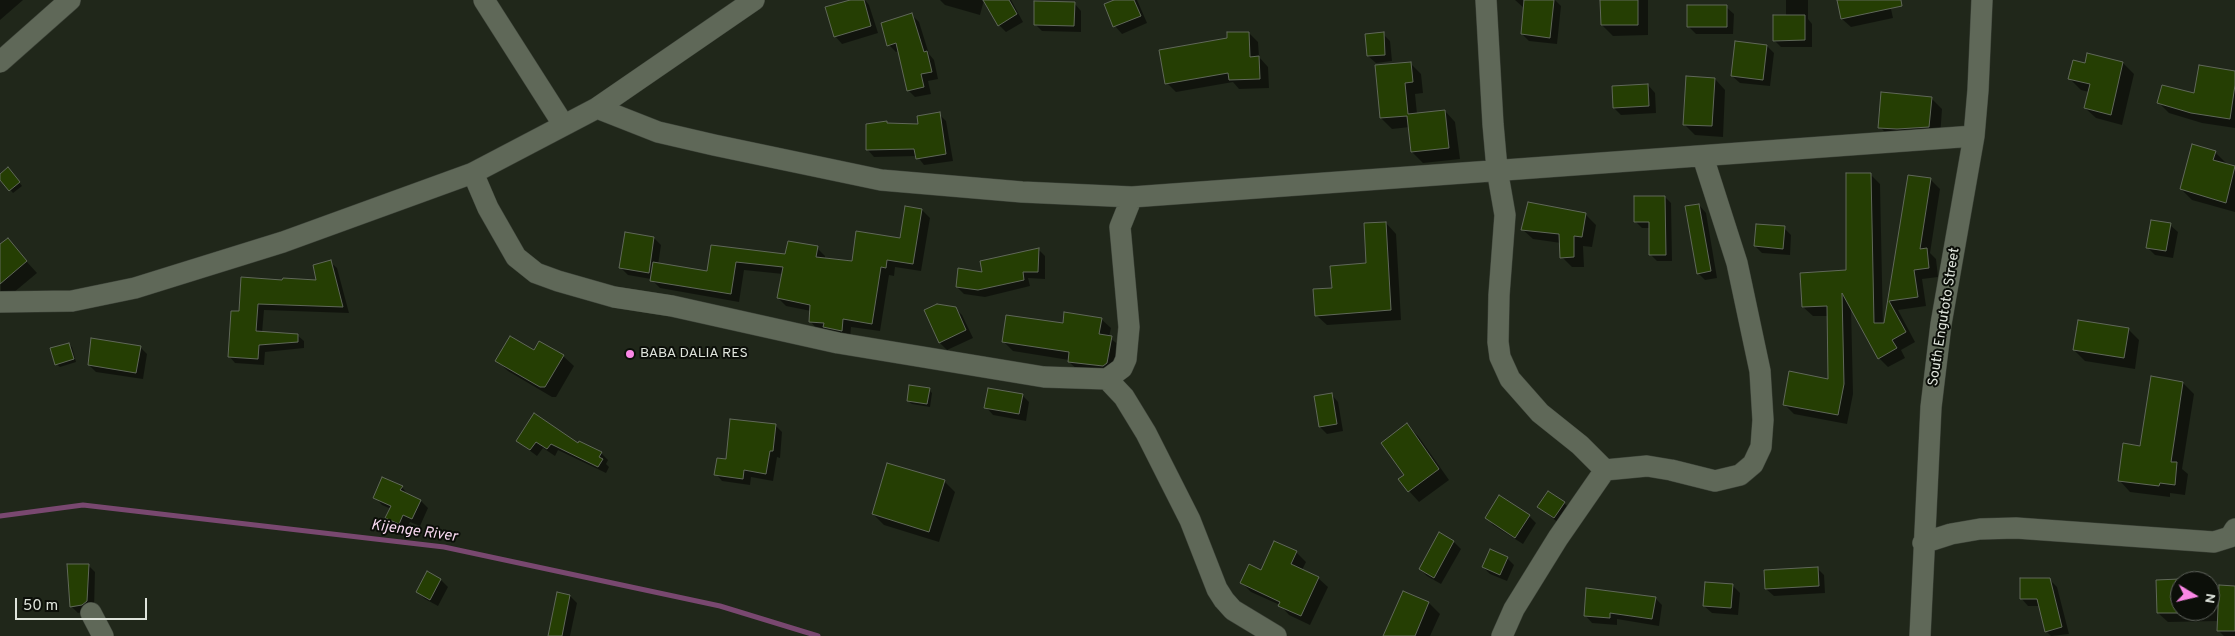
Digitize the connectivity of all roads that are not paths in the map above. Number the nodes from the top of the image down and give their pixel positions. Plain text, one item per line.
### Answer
1 (70, 0) edge
2 (484, 0) edge
3 (754, 0) edge
4 (1486, 0) edge
5 (1982, 0) edge
6 (0, 62) edge
7 (597, 108) junction
8 (563, 124) junction
9 (1974, 136) junction
10 (1704, 157) junction
11 (1497, 169) junction
12 (473, 172) junction
13 (1132, 197) junction
14 (0, 302) edge
15 (1107, 379) junction
16 (1605, 470) junction
17 (2234, 532) edge
18 (1923, 543) junction
19 (90, 613) dead end
20 (103, 636) edge
21 (1276, 636) edge
22 (1502, 636) edge
23 (1920, 636) edge

1 - 6 street
2 - 8 street
3 - 7 street
4 - 11 street
5 - 9 street, South Engutoto Street
7 - 8 street
7 - 13 street
8 - 12 street
9 - 10 street
9 - 18 street, South Engutoto Street
10 - 11 street
10 - 16 street
11 - 13 street
11 - 16 street
12 - 14 street
12 - 15 street
13 - 15 street
15 - 21 street
16 - 22 street
17 - 18 street
18 - 23 street, South Engutoto Street
19 - 20 street

